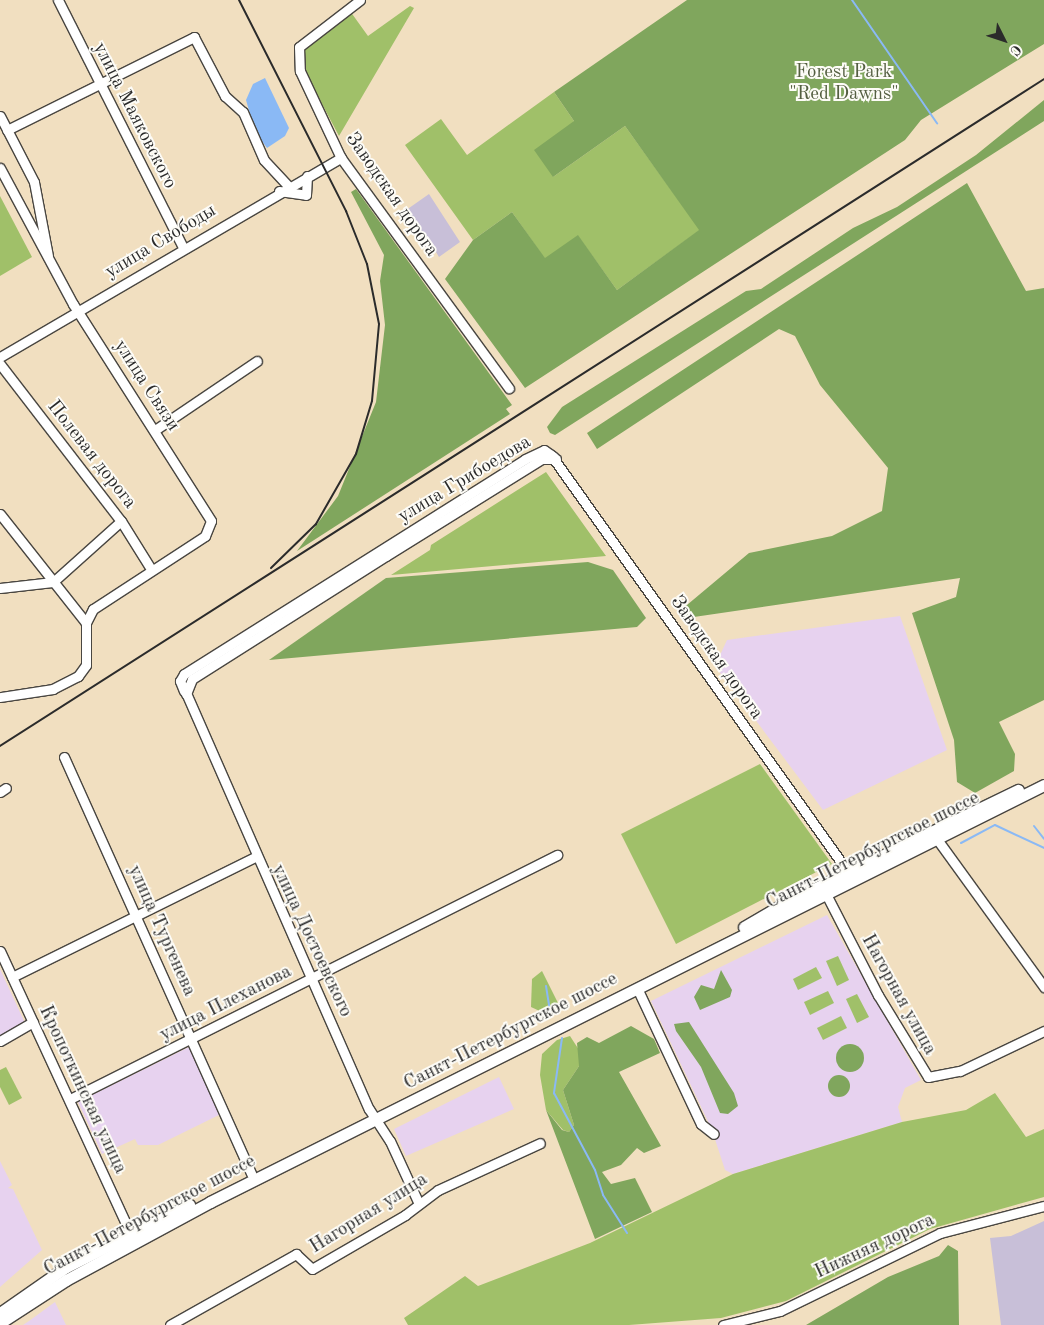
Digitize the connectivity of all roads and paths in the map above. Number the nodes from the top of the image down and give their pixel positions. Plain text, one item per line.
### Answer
1 (58, 0) edge
2 (360, 0) edge
3 (98, 82) junction
4 (0, 116) edge
5 (7, 130) junction
6 (341, 158) junction
7 (0, 168) edge
8 (307, 176) junction
9 (288, 186) junction
10 (279, 191) junction
11 (183, 247) junction
12 (49, 262) junction
13 (78, 312) junction
14 (0, 357) edge
15 (256, 361) dead end
16 (0, 364) edge
17 (509, 388) dead end
18 (155, 430) junction
19 (554, 457) joint
20 (0, 514) edge
21 (121, 520) junction
22 (152, 569) junction
23 (53, 582) junction
24 (0, 588) edge
25 (86, 623) junction
26 (183, 686) dead end
27 (186, 696) junction
28 (0, 697) edge
29 (64, 756) dead end
30 (1044, 777) edge
31 (1044, 784) edge
32 (934, 835) junction
33 (557, 855) dead end
34 (255, 857) junction
35 (851, 876) junction
36 (826, 894) junction
37 (135, 914) junction
38 (0, 951) edge
39 (12, 977) junction
40 (312, 979) junction
41 (1044, 986) edge
42 (637, 988) junction
43 (33, 1022) junction
44 (1044, 1031) edge
45 (192, 1040) junction
46 (0, 1041) edge
47 (70, 1099) junction
48 (374, 1116) junction
49 (714, 1134) dead end
50 (540, 1142) dead end
51 (251, 1174) junction
52 (419, 1204) junction
53 (1044, 1206) edge
54 (133, 1238) junction
55 (0, 1313) edge
56 (0, 1323) edge
57 (170, 1325) edge
58 (723, 1325) edge

1 - 3 street, улица Маяковского
2 - 6 street, Заводская дорога
3 - 5 street
3 - 9 street
3 - 11 street, улица Маяковского
4 - 5 street, улица Связи
5 - 12 street, улица Связи
6 - 8 street, улица Свободы
6 - 17 street, Заводская дорога
7 - 12 street, улица Связи
8 - 9 street, улица Свободы
8 - 10 street
9 - 10 street, улица Свободы
10 - 11 street, улица Свободы
11 - 13 street, улица Свободы
12 - 13 street, улица Связи
13 - 14 street, улица Свободы
13 - 18 street, улица Связи
15 - 18 street
16 - 21 street, Полевая дорога
18 - 22 street, улица Связи
19 - 27 street, улица Грибоедова
19 - 35 street, Заводская дорога
20 - 23 street
21 - 22 street, Полевая дорога
21 - 23 street
22 - 25 street
23 - 24 street
23 - 25 street
25 - 28 street
26 - 27 street, улица Достоевского
27 - 34 street, улица Достоевского
29 - 37 street, улица Тургенева
30 - 32 main road, Санкт-Петербургское шоссе
31 - 32 main road, Санкт-Петербургское шоссе
32 - 35 main road, Санкт-Петербургское шоссе
32 - 41 street
33 - 40 street, улица Плеханова
34 - 37 street
34 - 40 street, улица Достоевского
35 - 36 main road, Санкт-Петербургское шоссе
35 - 48 main road, Санкт-Петербургское шоссе
36 - 42 main road, Санкт-Петербургское шоссе
36 - 44 street, Нагорная улица
37 - 39 street
37 - 45 street, улица Тургенева
38 - 39 street, Кропоткинская улица
39 - 43 street, Кропоткинская улица
40 - 45 street, улица Плеханова
40 - 48 street, улица Достоевского
42 - 48 main road, Санкт-Петербургское шоссе
42 - 49 street
43 - 46 street
43 - 47 street, Кропоткинская улица
45 - 47 street, улица Плеханова
45 - 51 street, улица Тургенева
47 - 54 street, Кропоткинская улица
48 - 51 main road, Санкт-Петербургское шоссе
48 - 52 street, улица Достоевского
48 - 54 main road, Санкт-Петербургское шоссе
50 - 52 street, Нагорная улица
51 - 54 main road, Санкт-Петербургское шоссе
52 - 57 street, Нагорная улица
53 - 58 street, Нижняя дорога
54 - 55 main road, Санкт-Петербургское шоссе
54 - 56 main road, Санкт-Петербургское шоссе

